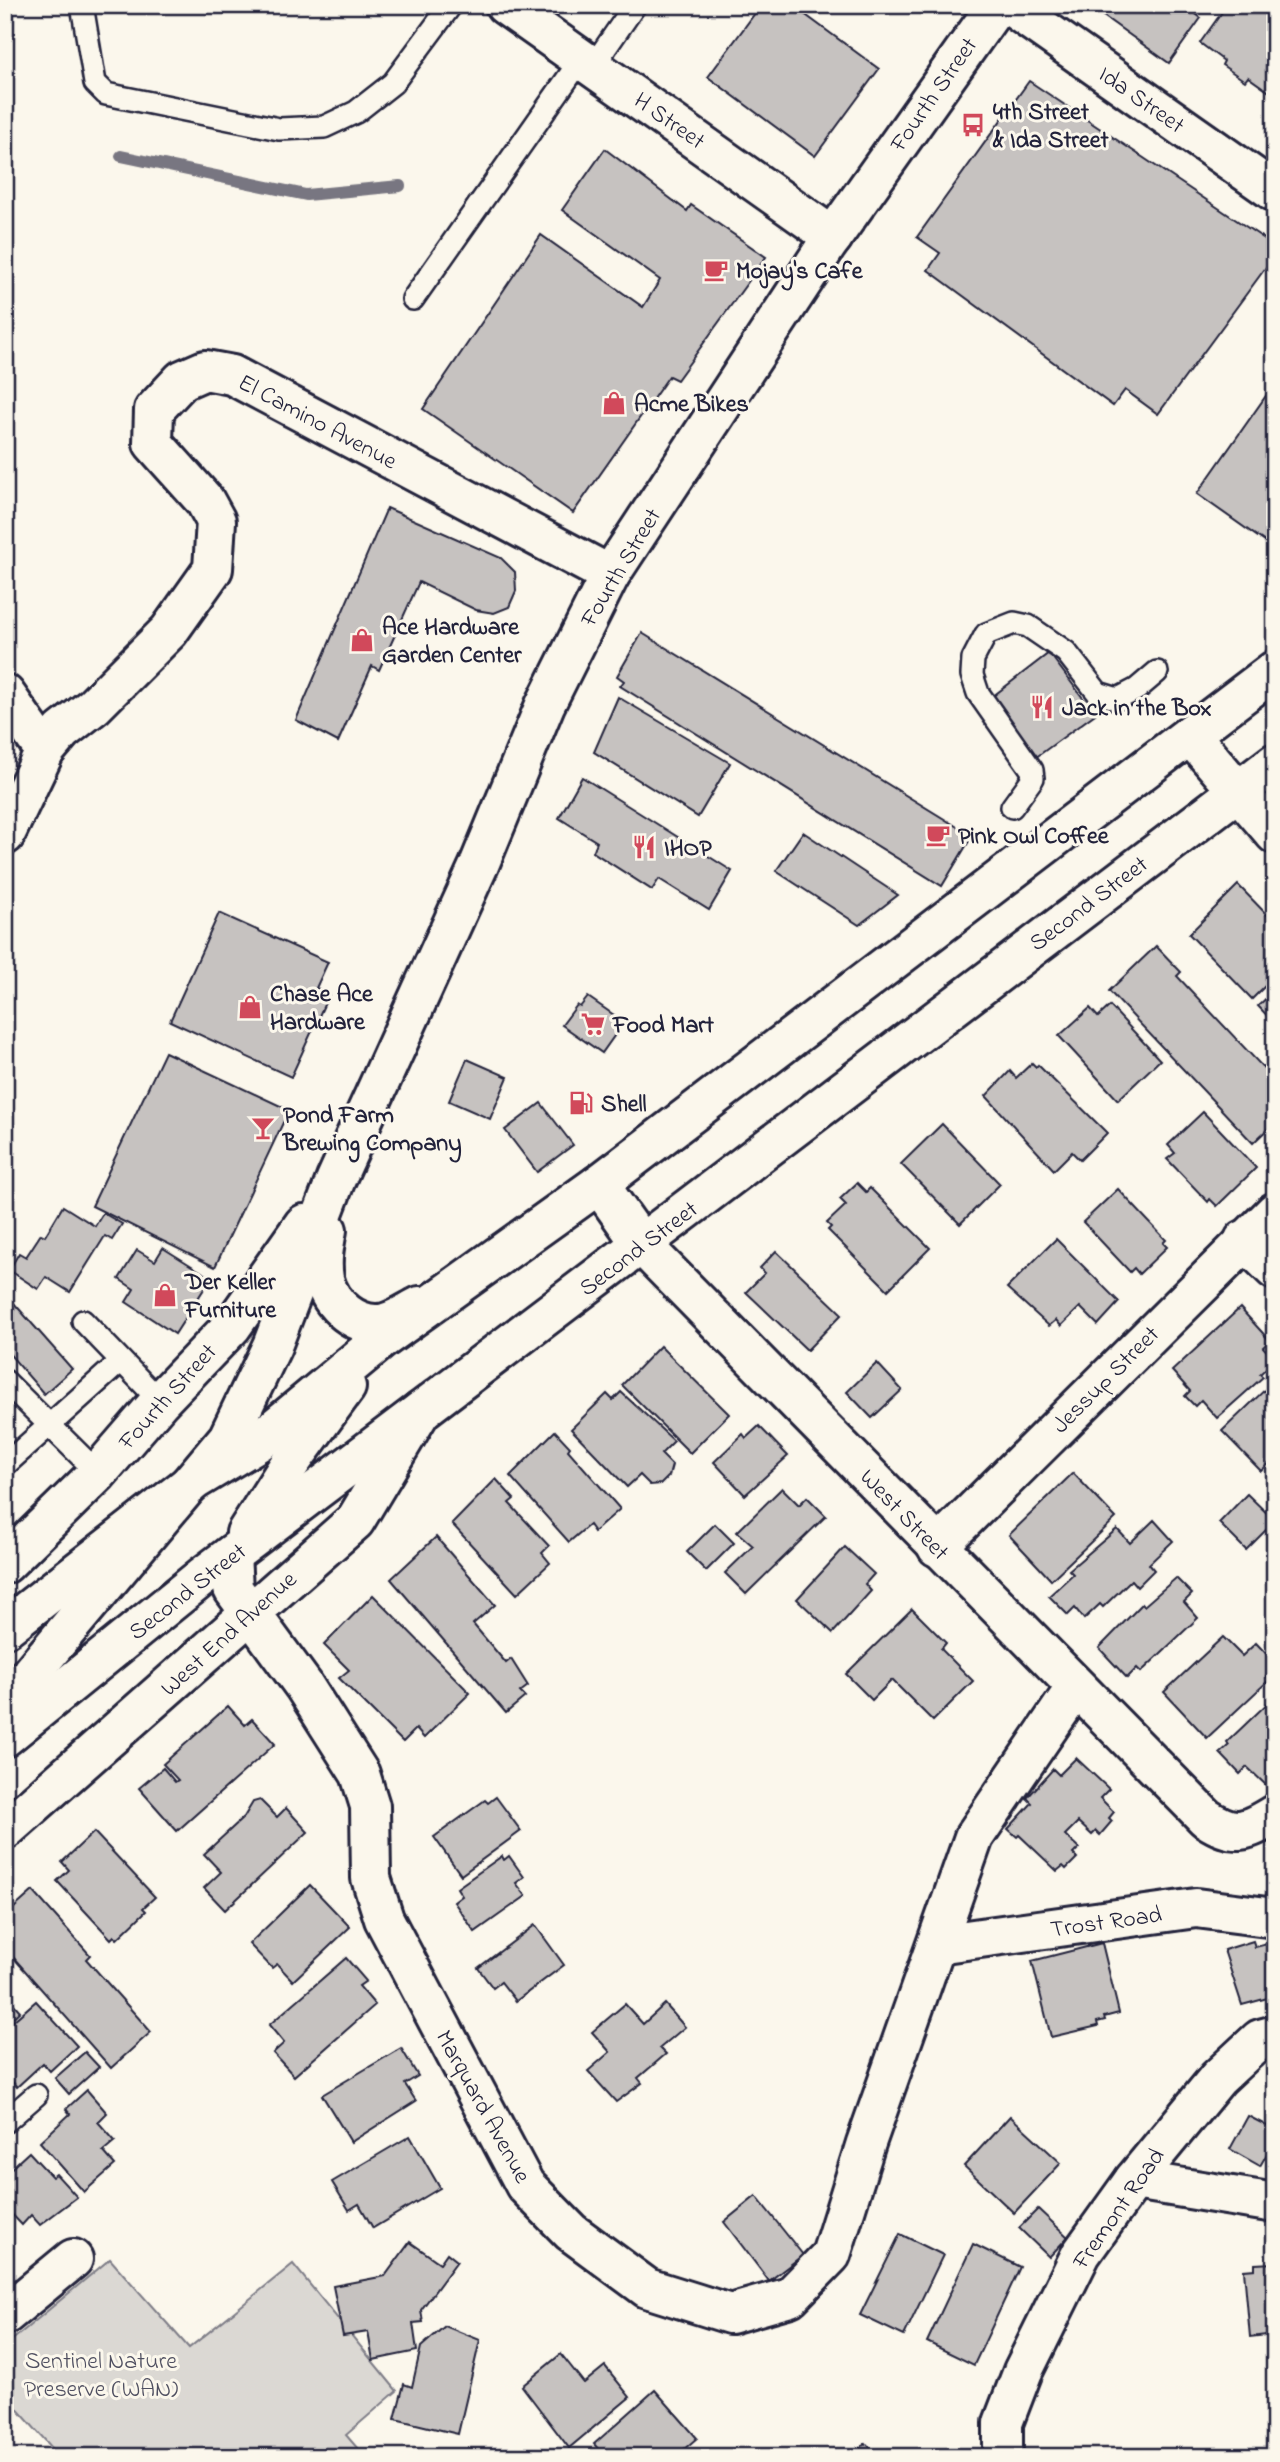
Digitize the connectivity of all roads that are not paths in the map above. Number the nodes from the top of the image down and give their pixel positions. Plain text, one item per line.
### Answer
1 (82, 5) edge
2 (450, 5) edge
3 (505, 5) edge
4 (635, 5) edge
5 (997, 5) edge
6 (1009, 5) edge
7 (587, 62) junction
8 (1275, 192) edge
9 (833, 237) junction
10 (413, 299) dead end
11 (610, 575) junction
12 (1275, 670) edge
13 (1157, 672) dead end
14 (5, 694) edge
15 (1190, 735) junction
16 (45, 751) junction
17 (1275, 763) edge
18 (1237, 791) junction
19 (1012, 807) dead end
20 (1275, 834) edge
21 (5, 835) edge
22 (336, 1180) junction
23 (598, 1184) junction
24 (1275, 1212) edge
25 (1244, 1240) junction
26 (642, 1245) junction
27 (1275, 1270) edge
28 (452, 1292) junction
29 (83, 1321) dead end
30 (381, 1340) junction
31 (121, 1361) junction
32 (5, 1381) edge
33 (160, 1401) junction
34 (421, 1411) junction
35 (48, 1426) junction
36 (5, 1465) edge
37 (98, 1473) junction
38 (195, 1480) junction
39 (937, 1547) junction
40 (231, 1555) junction
41 (5, 1564) edge
42 (249, 1614) junction
43 (5, 1628) edge
44 (1076, 1687) junction
45 (5, 1704) edge
46 (5, 1737) edge
47 (1275, 1814) edge
48 (5, 1830) edge
49 (1275, 1918) edge
50 (937, 1944) junction
51 (1275, 2035) edge
52 (36, 2095) dead end
53 (5, 2122) edge
54 (1133, 2180) junction
55 (1275, 2203) edge
56 (73, 2259) dead end
57 (5, 2315) edge
58 (1003, 2457) edge

1 - 2 lane
3 - 7 street, H Street
4 - 7 lane
5 - 9 street, Fourth Street
6 - 8 street, Ida Street
7 - 9 street, H Street
7 - 10 lane
9 - 11 street, Fourth Street
11 - 16 street, El Camino Avenue
11 - 22 street, Fourth Street
12 - 15 street
13 - 19 lane
14 - 16 street
15 - 18 street
15 - 23 street
16 - 21 street, El Camino Avenue
17 - 18 street, Second Street
18 - 20 street
18 - 26 street, Second Street
22 - 28 street
22 - 33 street, Fourth Street
22 - 38 street, Fourth Street
23 - 26 street, West Street
23 - 28 street
24 - 25 street, Jessup Street
25 - 27 street
25 - 39 street, Jessup Street
26 - 34 street, Second Street
26 - 39 street, West Street
28 - 30 street
29 - 31 lane
30 - 38 street
30 - 40 street
31 - 33 lane
31 - 35 lane
32 - 35 lane
33 - 37 street, Fourth Street
34 - 40 street, Second Street
34 - 42 street, West End Avenue
35 - 36 lane
35 - 37 lane
37 - 41 street, Fourth Street
38 - 43 street, Fourth Street
38 - 45 street, Fourth Street
39 - 44 street, West Street
40 - 42 street, Marquard Avenue
40 - 46 street, Second Street
42 - 48 street, West End Avenue
42 - 50 street, Marquard Avenue
44 - 47 street, West Street
44 - 50 street, Marquard Avenue
49 - 50 street, Trost Road
51 - 54 street, Fremont Road
52 - 53 lane
54 - 55 street
54 - 58 street, Fremont Road
56 - 57 street

